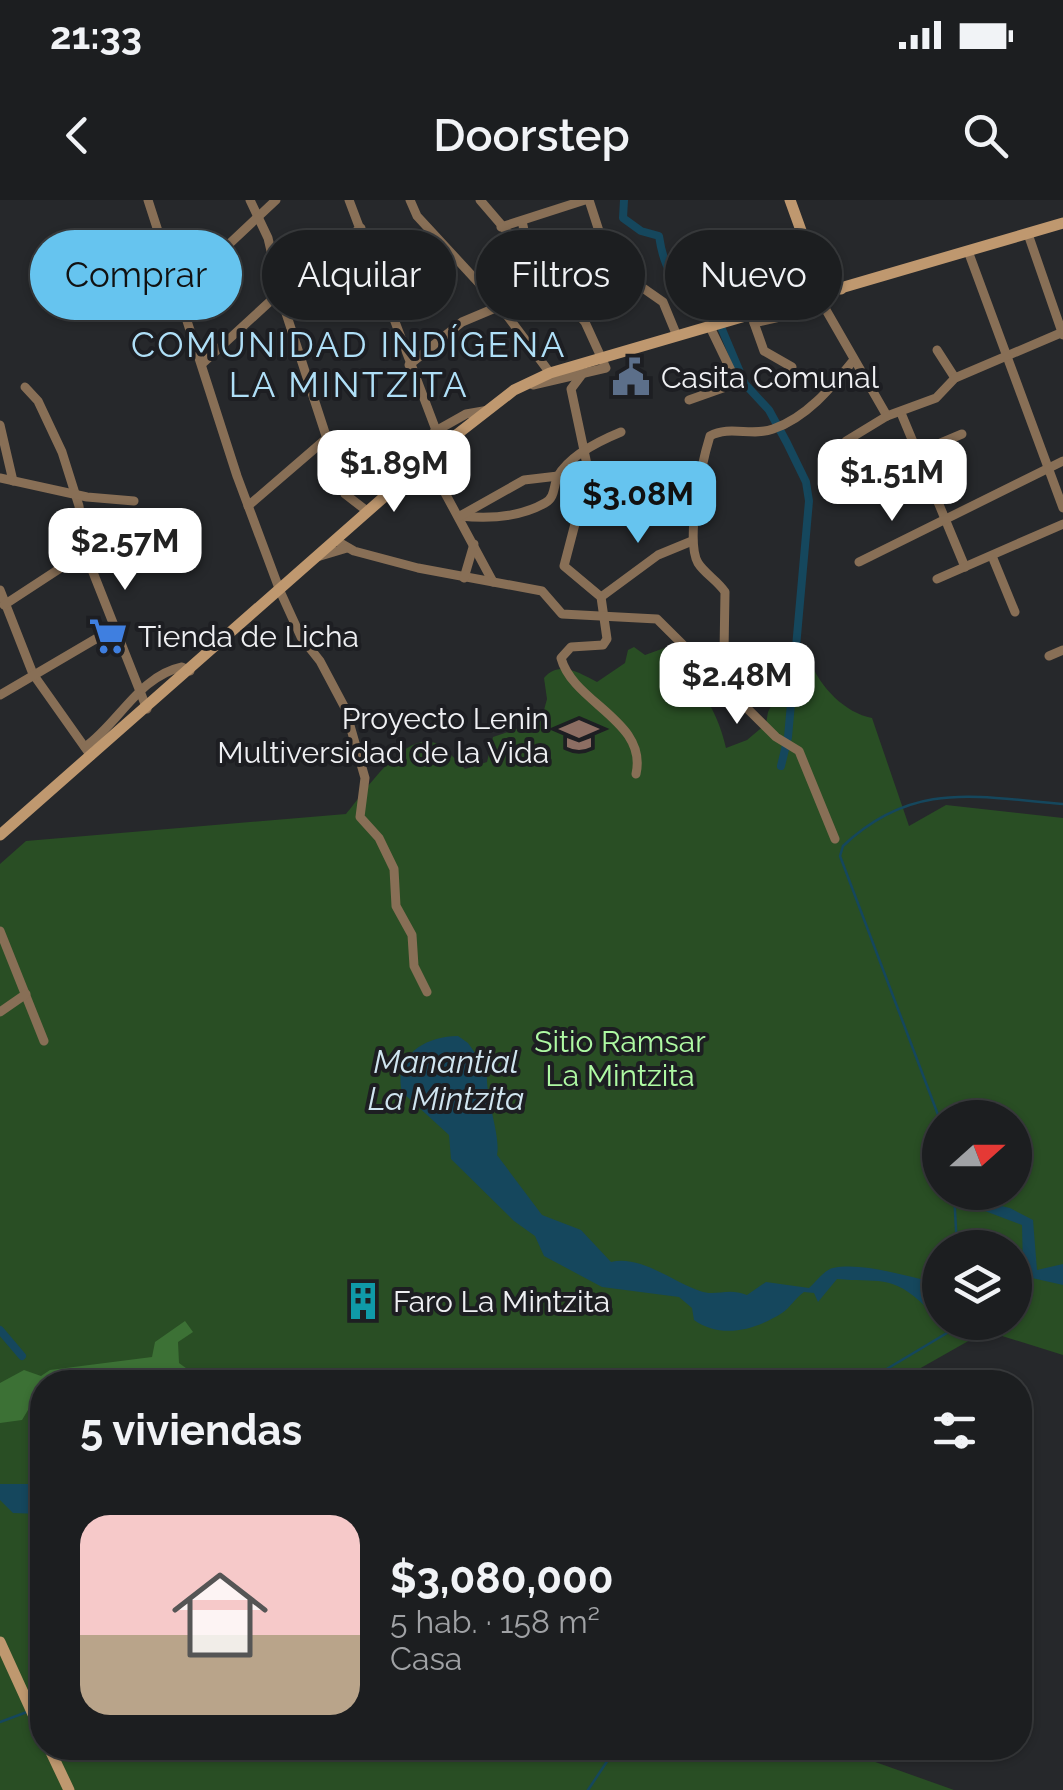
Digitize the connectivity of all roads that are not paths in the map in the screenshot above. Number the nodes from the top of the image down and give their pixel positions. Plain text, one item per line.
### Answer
1 (148, 200) edge
2 (250, 200) edge
3 (276, 200) edge
4 (348, 200) edge
5 (410, 200) edge
6 (480, 200) edge
7 (587, 200) edge
8 (791, 200) edge
9 (565, 203) edge
10 (258, 217) junction
11 (522, 221) junction
12 (1063, 223) edge
13 (501, 227) junction
14 (361, 228) junction
15 (158, 230) edge
16 (264, 230) edge
17 (358, 230) edge
18 (504, 230) edge
19 (524, 230) edge
20 (801, 230) edge
21 (242, 232) edge
22 (1028, 234) junction
23 (968, 251) junction
24 (476, 280) edge
25 (842, 289) edge
26 (262, 312) edge
27 (476, 316) edge
28 (188, 320) edge
29 (290, 320) edge
30 (511, 320) edge
31 (583, 320) edge
32 (748, 320) edge
33 (754, 320) edge
34 (830, 320) edge
35 (710, 327) junction
36 (1063, 333) edge
37 (677, 336) junction
38 (937, 350) dead end
39 (1008, 353) junction
40 (602, 358) junction
41 (852, 362) junction
42 (204, 363) junction
43 (409, 365) junction
44 (792, 367) dead end
45 (550, 372) junction
46 (583, 374) junction
47 (955, 378) junction
48 (25, 387) dead end
49 (514, 390) junction
50 (688, 400) dead end
51 (489, 410) junction
52 (901, 413) junction
53 (577, 415) junction
54 (887, 416) junction
55 (0, 424) edge
56 (434, 432) junction
57 (621, 432) dead end
58 (962, 434) dead end
59 (455, 436) junction
60 (327, 438) junction
61 (593, 443) junction
62 (442, 446) junction
63 (583, 449) junction
64 (917, 454) junction
65 (1063, 461) edge
66 (860, 465) dead end
67 (1048, 468) junction
68 (558, 476) junction
69 (0, 478) edge
70 (14, 481) junction
71 (504, 489) junction
72 (74, 494) junction
73 (554, 494) junction
74 (134, 501) dead end
75 (574, 501) junction
76 (248, 506) junction
77 (1063, 508) edge
78 (367, 512) junction
79 (513, 514) junction
80 (460, 516) junction
81 (942, 520) junction
82 (1063, 524) edge
83 (335, 540) junction
84 (692, 541) junction
85 (474, 544) junction
86 (347, 548) junction
87 (85, 552) junction
88 (992, 556) junction
89 (314, 558) junction
90 (859, 562) dead end
91 (964, 567) junction
92 (464, 578) junction
93 (937, 579) dead end
94 (493, 582) junction
95 (0, 590) edge
96 (280, 591) junction
97 (602, 598) junction
98 (2, 606) edge
99 (1015, 612) dead end
100 (604, 616) junction
101 (116, 627) junction
102 (1063, 650) edge
103 (1049, 656) dead end
104 (190, 671) junction
105 (33, 674) junction
106 (718, 678) junction
107 (138, 693) junction
108 (0, 695) edge
109 (147, 708) junction
110 (88, 751) junction
111 (636, 774) dead end
112 (0, 835) edge
113 (836, 839) dead end
114 (0, 931) edge
115 (428, 992) dead end
116 (26, 994) junction
117 (0, 1012) edge
118 (44, 1041) dead end
119 (0, 1642) edge
120 (30, 1708) edge
121 (55, 1760) edge
122 (69, 1790) edge

1 - 15 street
2 - 10 street
3 - 10 street
4 - 14 street
5 - 24 street
6 - 13 street
7 - 9 street
7 - 37 street
8 - 20 main road
9 - 11 street
10 - 16 street
10 - 21 street
11 - 13 street
11 - 19 street
12 - 22 main road
13 - 18 street
14 - 17 street
14 - 43 street
22 - 23 main road
22 - 36 street
23 - 25 main road
23 - 39 street
26 - 42 street
27 - 43 street
28 - 42 street
29 - 60 street
30 - 45 street
31 - 40 street
32 - 35 main road
33 - 44 street
34 - 41 street
35 - 37 main road
35 - 50 street
36 - 39 street
37 - 40 main road
38 - 47 street
39 - 47 street
39 - 67 street
40 - 45 main road
40 - 46 street
41 - 54 street
41 - 84 street
42 - 76 street
43 - 56 street
45 - 49 main road
46 - 49 street
46 - 53 street
47 - 52 street
48 - 72 street
49 - 51 main road
51 - 56 street
51 - 59 main road
52 - 54 street
52 - 64 street
53 - 61 street
53 - 63 street
54 - 66 street
55 - 70 street
56 - 62 street
57 - 61 street
58 - 64 street
59 - 62 main road
59 - 80 street
60 - 76 street
60 - 78 street
61 - 63 street
62 - 78 main road
63 - 68 street
63 - 75 street
64 - 81 street
65 - 67 street
67 - 77 street
67 - 81 street
68 - 71 street
68 - 73 street
69 - 70 street
70 - 72 street
71 - 79 street
71 - 80 street
72 - 74 street
72 - 87 street
73 - 75 street
73 - 79 street
75 - 97 street
76 - 96 street
78 - 83 main road
79 - 80 street
80 - 85 street
81 - 90 street
81 - 91 street
82 - 88 street
83 - 86 street
83 - 89 main road
84 - 97 street
84 - 106 street
85 - 92 street
85 - 94 street
86 - 89 street
86 - 92 street
87 - 98 street
87 - 101 street
88 - 91 street
88 - 99 street
89 - 96 main road
91 - 93 street
92 - 94 street
94 - 100 street
95 - 98 street
96 - 104 main road
96 - 115 street
97 - 100 street
98 - 105 street
100 - 106 street
100 - 111 street
101 - 105 street
101 - 107 street
102 - 103 street
104 - 107 street
104 - 109 main road
105 - 108 street
105 - 110 street
106 - 113 street
107 - 109 street
107 - 110 street
109 - 110 main road
110 - 112 main road
114 - 116 street
116 - 117 street
116 - 118 street
119 - 120 main road
121 - 122 main road

